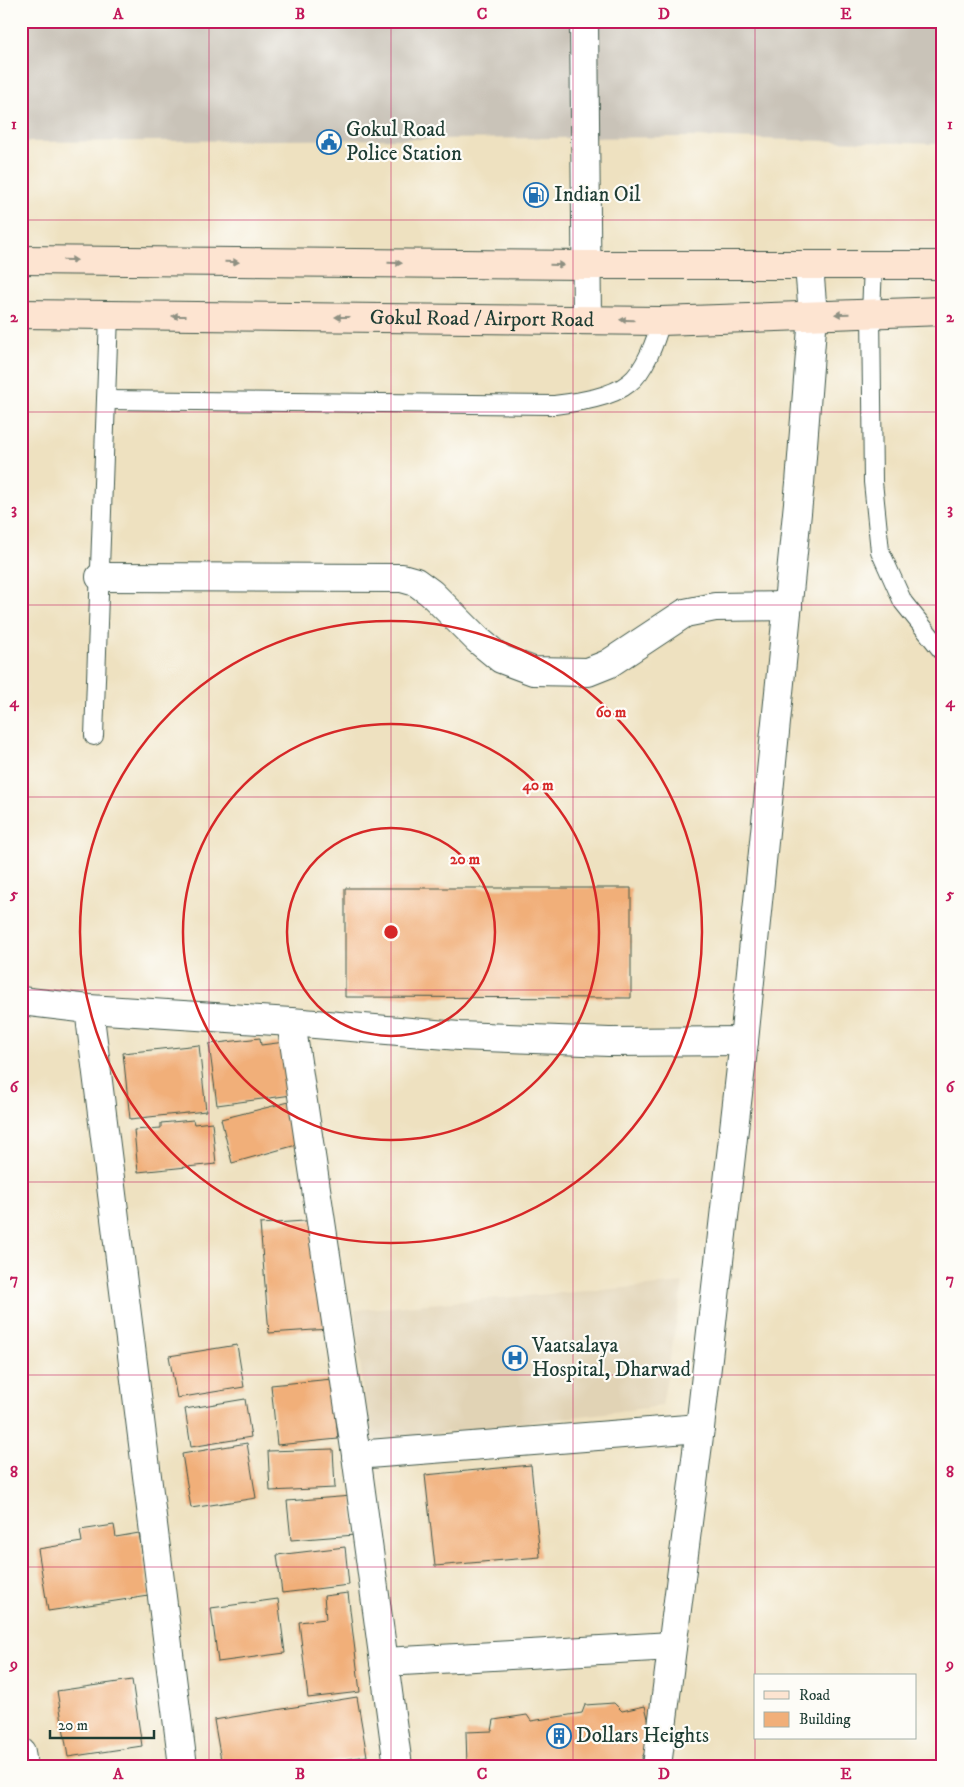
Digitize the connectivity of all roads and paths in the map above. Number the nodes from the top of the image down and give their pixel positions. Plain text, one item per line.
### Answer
1 (584, 21) edge
2 (21, 260) edge
3 (872, 264) junction
4 (586, 265) junction
5 (943, 265) edge
6 (809, 266) junction
7 (943, 312) edge
8 (871, 313) junction
9 (21, 314) edge
10 (109, 315) junction
11 (813, 315) junction
12 (587, 319) junction
13 (661, 321) junction
14 (106, 400) junction
15 (100, 577) junction
16 (788, 606) junction
17 (940, 646) edge
18 (94, 736) dead end
19 (21, 1001) edge
20 (89, 1009) junction
21 (291, 1022) junction
22 (744, 1041) junction
23 (700, 1428) junction
24 (356, 1454) junction
25 (672, 1646) junction
26 (384, 1662) junction
27 (21, 1752) edge
28 (23, 1766) edge
29 (183, 1766) edge
30 (398, 1766) edge
31 (657, 1766) edge

1 - 4 street
2 -> 4 main road
3 - 5 main road
3 - 6 main road
3 - 8 lane
4 - 6 main road
4 - 12 street
6 - 11 street
7 - 8 main road, Gokul Road / Airport Road
8 -> 11 main road, Gokul Road / Airport Road
8 - 17 lane
9 - 10 main road, Gokul Road / Airport Road
12 -> 10 main road, Gokul Road / Airport Road
10 - 14 lane
11 - 13 main road, Gokul Road / Airport Road
11 - 16 street
13 -> 12 main road, Gokul Road / Airport Road
13 - 14 lane
14 - 15 lane
15 - 16 street
15 - 18 lane
16 - 22 street
19 - 20 street
20 - 21 street
20 - 29 street
21 - 22 street
21 - 24 street
22 - 23 street
23 - 24 street
23 - 25 street
24 - 26 street
25 - 26 street
25 - 31 street
26 - 30 street
27 - 28 street

